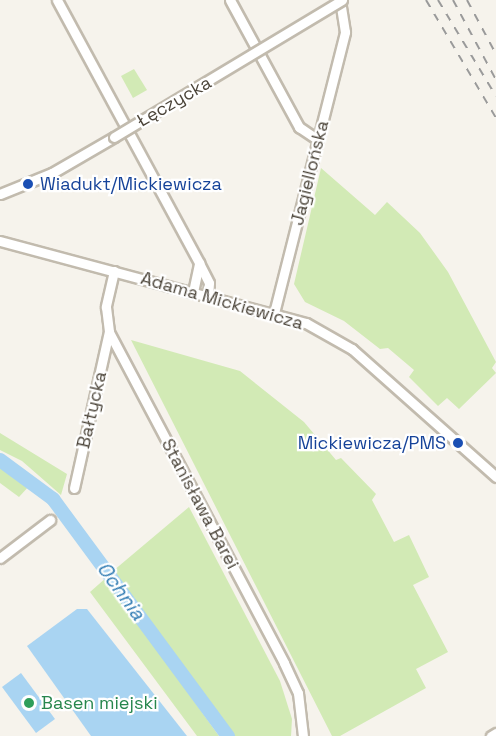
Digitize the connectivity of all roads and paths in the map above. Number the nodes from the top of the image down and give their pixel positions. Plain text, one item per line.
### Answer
1 (57, 0) edge
2 (230, 0) edge
3 (341, 0) edge
4 (318, 141) junction
5 (0, 194) edge
6 (2, 241) edge
7 (199, 263) junction
8 (114, 271) junction
9 (193, 292) junction
10 (208, 296) junction
11 (274, 313) junction
12 (109, 332) junction
13 (496, 477) edge
14 (74, 488) dead end
15 (50, 520) dead end
16 (0, 558) edge
17 (496, 733) edge
18 (303, 736) edge
19 (491, 736) edge

1 - 7 street
2 - 4 street
3 - 4 street, Jagiellońska
3 - 5 street, Łęczycka, bridge
4 - 11 street, Jagiellońska
6 - 8 street, Adama Mickiewicza
7 - 9 street
7 - 10 street
8 - 9 street, Adama Mickiewicza
8 - 12 street, Stanisława Barei
9 - 10 street, Adama Mickiewicza
10 - 11 street, Adama Mickiewicza
11 - 13 street, Adama Mickiewicza
12 - 14 street, Bałtycka
12 - 18 street, Stanisława Barei
15 - 16 street
17 - 19 street

